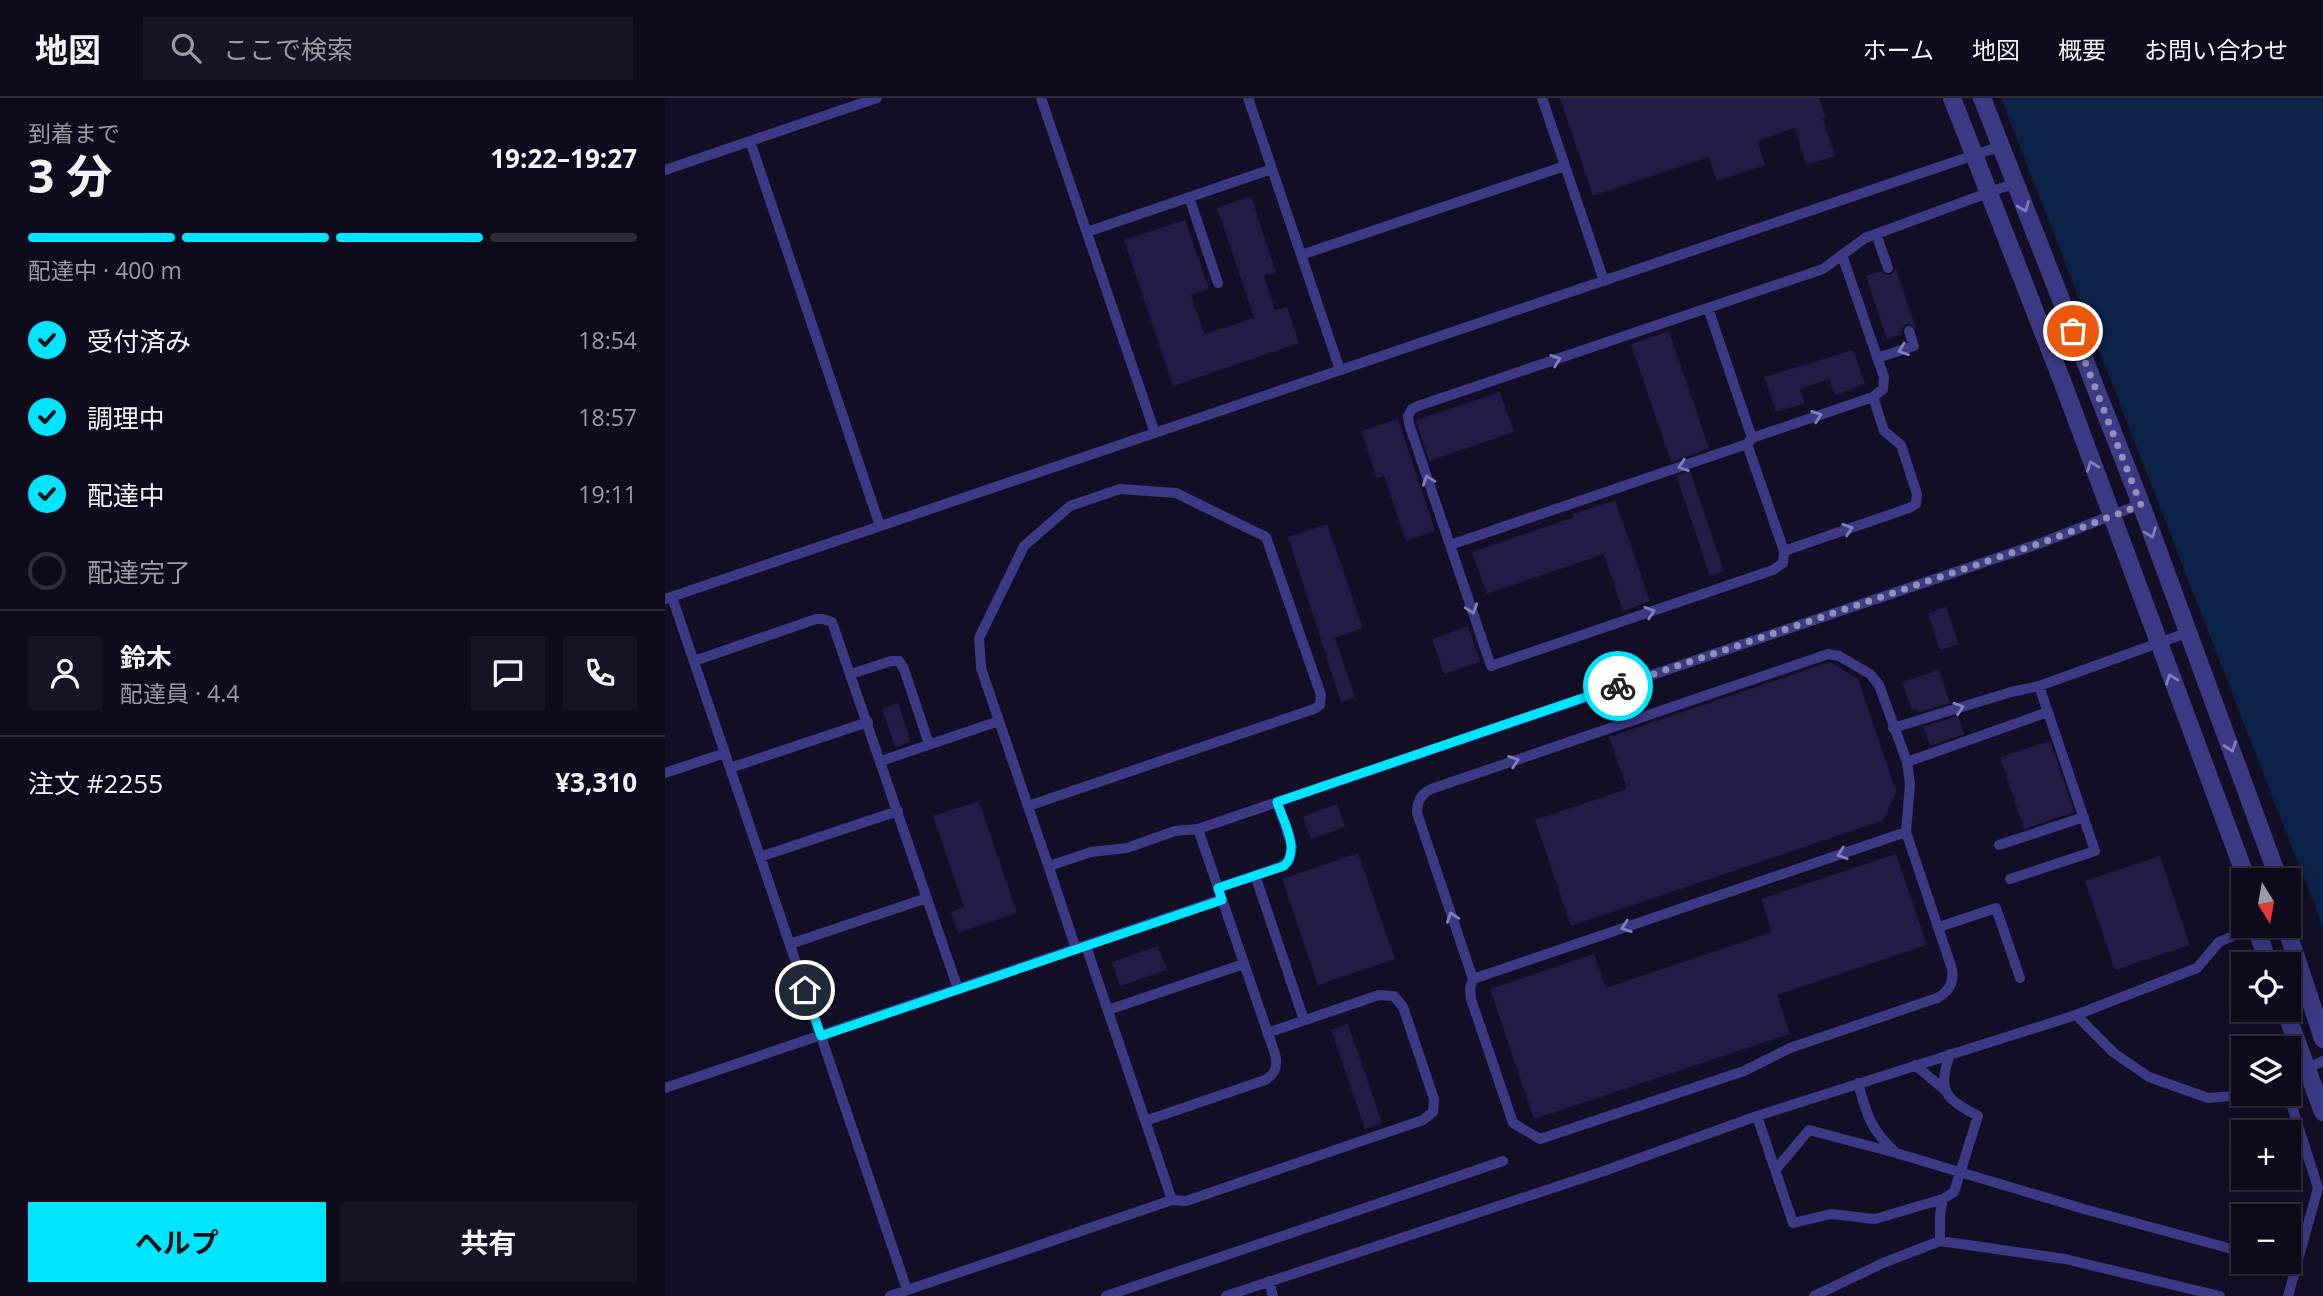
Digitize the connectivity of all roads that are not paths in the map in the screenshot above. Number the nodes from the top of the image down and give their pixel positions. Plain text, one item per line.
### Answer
1 (877, 98) edge
2 (1041, 98) edge
3 (1248, 98) edge
4 (1542, 98) edge
5 (1952, 98) edge
6 (1982, 98) edge
7 (750, 141) junction
8 (2001, 146) junction
9 (1974, 155) junction
10 (1565, 166) junction
11 (1272, 169) junction
12 (665, 170) edge
13 (2015, 183) junction
14 (1988, 192) junction
15 (1189, 197) junction
16 (1087, 232) junction
17 (1876, 234) junction
18 (1301, 255) junction
19 (1843, 255) junction
20 (1888, 268) dead end
21 (1604, 281) junction
22 (1218, 283) dead end
23 (1708, 308) junction
24 (1909, 331) dead end
25 (1877, 358) junction
26 (1341, 370) junction
27 (1873, 397) junction
28 (1155, 433) junction
29 (1750, 441) junction
30 (2141, 505) junction
31 (2111, 516) junction
32 (880, 526) junction
33 (1450, 545) junction
34 (1784, 551) junction
35 (669, 598) edge
36 (2189, 632) junction
37 (2158, 643) junction
38 (694, 661) junction
39 (852, 674) junction
40 (2039, 686) junction
41 (2048, 712) junction
42 (999, 720) junction
43 (868, 722) junction
44 (1893, 729) junction
45 (929, 744) junction
46 (725, 753) junction
47 (881, 761) junction
48 (1907, 762) junction
49 (730, 768) junction
50 (665, 774) edge
51 (1277, 802) junction
52 (1028, 806) junction
53 (898, 811) junction
54 (2084, 817) junction
55 (1198, 829) junction
56 (1906, 832) junction
57 (1999, 845) dead end
58 (760, 857) junction
59 (1049, 866) junction
60 (2243, 868) edge
61 (2275, 868) edge
62 (1255, 875) junction
63 (2010, 880) dead end
64 (1218, 888) junction
65 (927, 898) junction
66 (1222, 900) junction
67 (1939, 927) junction
68 (2231, 937) edge
69 (2290, 938) edge
70 (790, 944) junction
71 (1081, 947) junction
72 (1244, 964) junction
73 (2020, 978) dead end
74 (1473, 979) junction
75 (958, 989) junction
76 (1108, 1010) junction
77 (2076, 1015) junction
78 (1304, 1020) junction
79 (2292, 1022) edge
80 (1267, 1033) junction
81 (821, 1036) junction
82 (2323, 1039) edge
83 (1950, 1054) junction
84 (1915, 1065) junction
85 (2315, 1065) edge
86 (1858, 1083) junction
87 (665, 1088) edge
88 (1946, 1091) junction
89 (2231, 1096) edge
90 (2292, 1106) edge
91 (2323, 1112) edge
92 (1758, 1116) junction
93 (1145, 1121) junction
94 (1896, 1153) junction
95 (1503, 1161) dead end
96 (1776, 1169) junction
97 (1960, 1172) junction
98 (1943, 1199) junction
99 (1172, 1200) junction
100 (1940, 1241) junction
101 (2231, 1249) edge
102 (2301, 1255) edge
103 (2296, 1274) edge
104 (1269, 1281) junction
105 (907, 1290) junction
106 (2195, 1293) edge
107 (890, 1296) edge
108 (1106, 1296) edge
109 (1226, 1296) edge
110 (1273, 1296) edge
111 (1814, 1296) edge
112 (2220, 1296) edge
113 (2288, 1296) edge

1 - 7 lane
2 - 16 lane
3 - 11 lane
4 - 10 lane
5 - 9 street
6 - 8 street
7 - 12 lane
7 - 32 lane
8 - 9 lane
8 - 13 street
9 - 14 street
9 - 21 lane
10 - 18 lane
10 - 21 lane
11 - 15 lane
11 - 18 lane
13 - 14 lane
13 -> 30 street
14 - 17 lane
31 -> 14 street
15 - 16 lane
15 - 22 lane
16 - 28 lane
17 - 19 lane
17 - 20 lane
18 - 26 lane
19 - 23 lane
19 - 25 lane
21 - 26 lane
23 - 29 lane
33 -> 23 lane
24 -> 25 lane
25 - 27 lane
26 - 28 lane
29 -> 27 lane
34 -> 27 lane
28 - 32 lane
29 -> 33 lane
29 - 34 lane
30 - 31 lane
30 -> 36 street
31 - 37 street
31 - 51 lane
32 - 35 lane
33 -> 34 lane
35 - 38 lane
36 - 37 lane
36 -> 61 street
37 - 40 lane
60 -> 37 street
38 - 39 lane
38 - 46 lane
39 - 43 lane
39 - 45 lane
40 - 41 lane
44 -> 40 lane
41 - 48 lane
41 - 54 lane
42 - 45 lane
42 - 52 lane
42 - 52 lane
43 - 47 lane
43 - 49 lane
44 - 48 lane
74 -> 44 lane
45 - 47 lane
46 - 49 lane
46 - 50 lane
47 - 53 lane
48 - 56 lane
49 - 58 lane
51 - 55 lane
51 - 62 lane
52 - 59 lane
53 - 58 lane
53 - 65 lane
54 - 57 lane
54 - 63 lane
55 - 59 lane
55 - 64 lane
56 - 67 lane
56 -> 74 lane
58 - 70 lane
59 - 71 lane
62 - 64 lane
62 - 78 lane
64 - 66 lane
65 - 70 lane
65 - 75 lane
66 - 71 lane
66 - 72 lane
67 - 73 lane
67 - 74 lane
68 - 77 lane
69 - 82 street
70 - 81 lane
71 - 75 lane
71 - 76 lane
72 - 76 lane
72 - 80 lane
75 - 81 lane
76 - 93 lane
77 - 83 lane
77 - 89 lane
78 - 80 lane
78 - 99 lane
79 - 85 street
80 - 93 lane
81 - 87 lane
81 - 105 lane
83 - 84 lane
83 - 88 lane
84 - 86 lane
84 - 88 lane
85 - 91 street
86 - 92 lane
86 - 94 lane
88 - 97 lane
90 - 102 lane
92 - 96 lane
92 - 104 lane
93 - 99 lane
94 - 96 lane
94 - 97 lane
95 - 108 lane
96 - 98 lane
97 - 98 lane
97 - 101 lane
98 - 100 lane
99 - 105 lane
100 - 106 lane
100 - 111 lane
103 - 113 lane
104 - 109 lane
104 - 110 lane
105 - 107 lane
106 - 112 lane

